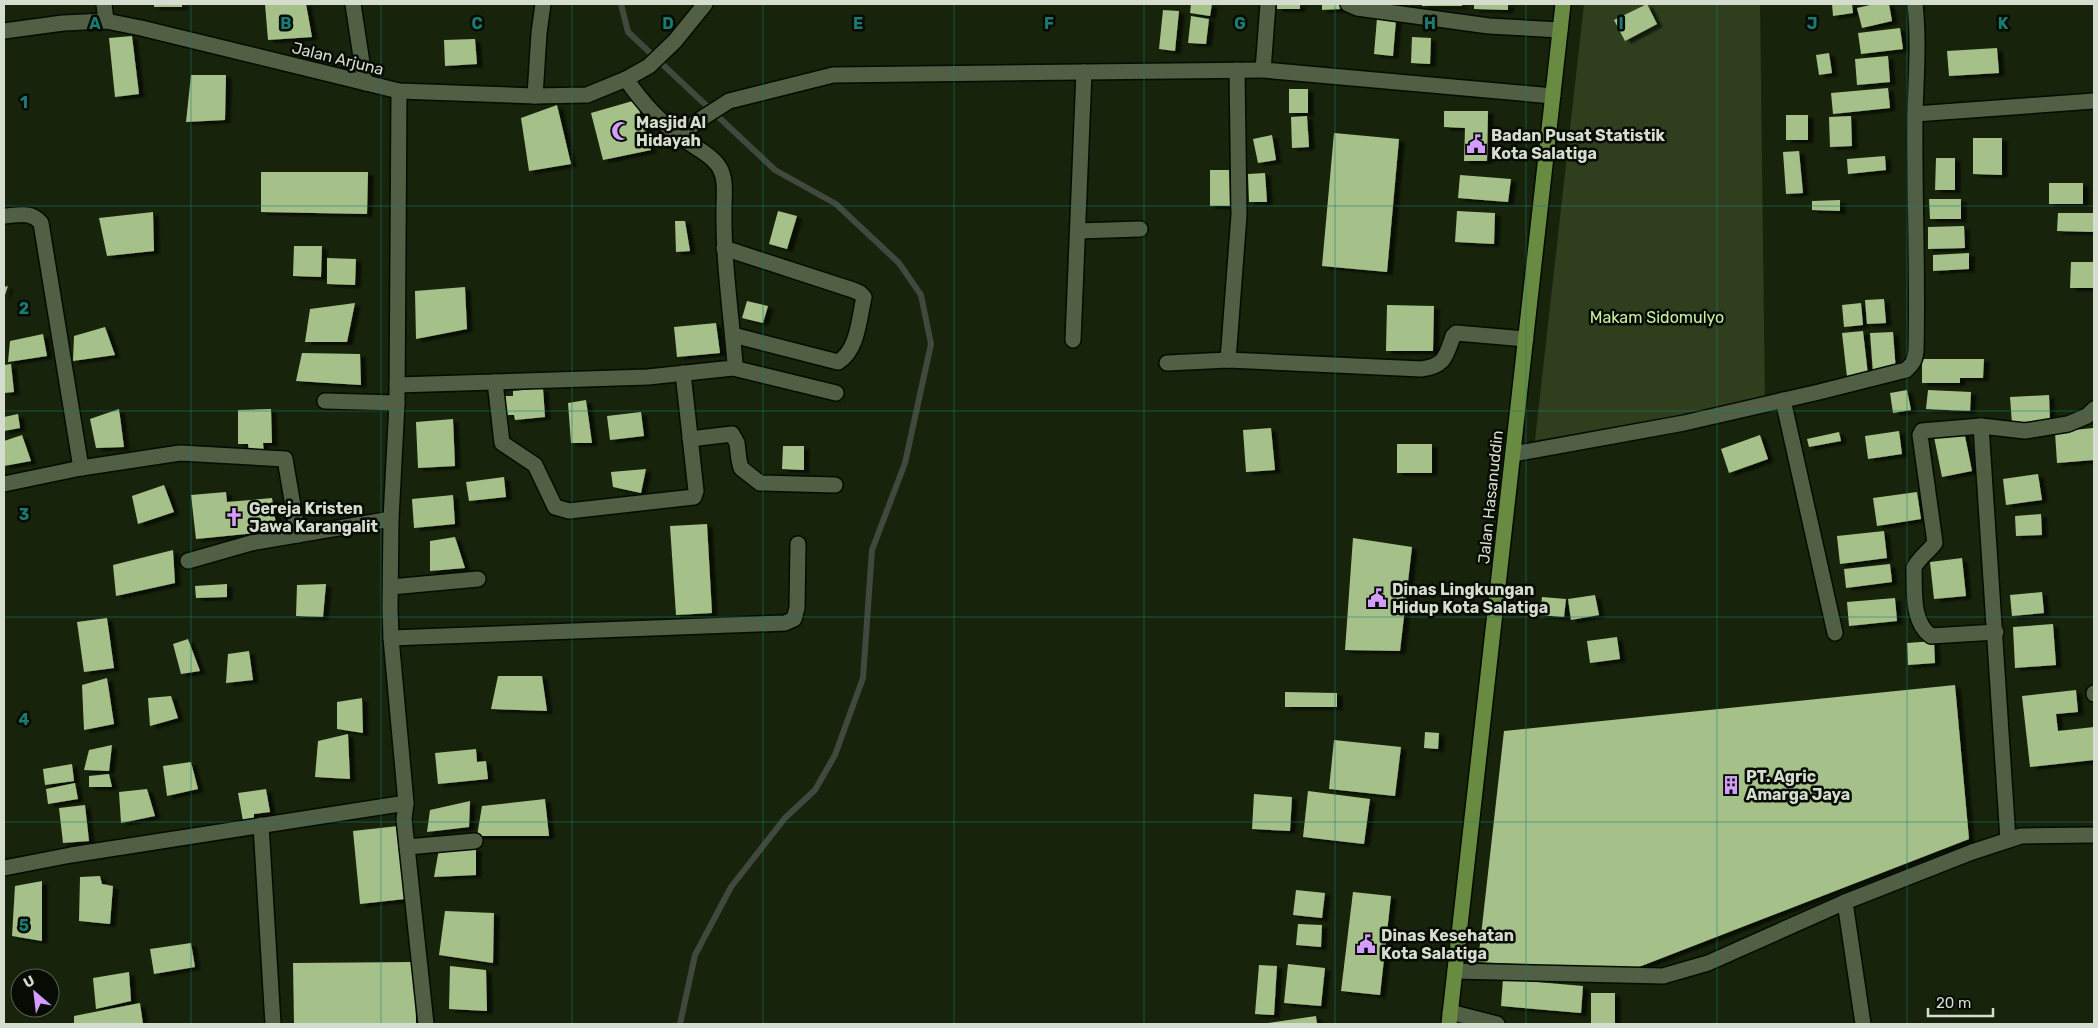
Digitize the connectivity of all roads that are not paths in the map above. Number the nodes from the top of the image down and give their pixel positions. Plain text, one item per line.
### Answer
1 (104, 4) edge
2 (353, 4) edge
3 (543, 4) edge
4 (704, 4) edge
5 (1268, 4) edge
6 (1348, 4) edge
7 (1563, 4) edge
8 (1915, 4) edge
9 (106, 21) junction
10 (1560, 30) junction
11 (4, 31) edge
12 (1237, 70) junction
13 (1263, 70) junction
14 (1084, 72) junction
15 (626, 79) junction
16 (365, 83) junction
17 (399, 91) junction
18 (535, 96) junction
19 (1553, 96) junction
20 (2094, 101) edge
21 (1915, 114) junction
22 (678, 136) junction
23 (4, 216) edge
24 (1140, 229) dead end
25 (1078, 231) junction
26 (724, 248) junction
27 (733, 335) junction
28 (1526, 339) junction
29 (1072, 340) dead end
30 (1228, 360) junction
31 (1167, 363) dead end
32 (733, 368) junction
33 (683, 373) junction
34 (495, 382) junction
35 (397, 385) junction
36 (836, 393) dead end
37 (1783, 400) junction
38 (325, 401) dead end
39 (397, 404) junction
40 (2094, 409) edge
41 (1981, 426) junction
42 (690, 439) junction
43 (1512, 454) junction
44 (82, 468) junction
45 (4, 484) edge
46 (835, 486) dead end
47 (391, 519) junction
48 (298, 535) junction
49 (798, 544) dead end
50 (188, 561) dead end
51 (478, 579) dead end
52 (391, 587) junction
53 (1996, 632) junction
54 (1835, 633) dead end
55 (391, 638) junction
56 (406, 803) junction
57 (261, 825) junction
58 (2094, 835) edge
59 (2008, 840) junction
60 (475, 842) dead end
61 (407, 847) junction
62 (4, 868) edge
63 (1845, 902) junction
64 (1455, 971) junction
65 (1449, 1018) edge
66 (273, 1024) edge
67 (426, 1024) edge
68 (1497, 1024) edge
69 (1863, 1024) edge

1 - 9 street
2 - 16 street
3 - 18 street
4 - 15 street, Jalan Arjuna
5 - 13 street
6 - 10 street
7 - 10 main road, Jalan Hasanuddin
8 - 21 street
9 - 11 street, Jalan Arjuna
9 - 16 street, Jalan Arjuna
10 - 19 main road, Jalan Hasanuddin
12 - 13 street
12 - 14 street
12 - 30 street
13 - 19 street
14 - 22 street
14 - 25 street
15 - 18 street, Jalan Arjuna
15 - 22 street
16 - 17 street, Jalan Arjuna
17 - 18 street, Jalan Arjuna
17 - 35 street
19 - 28 main road, Jalan Hasanuddin
20 - 21 street
21 - 37 street
22 - 26 street
23 - 44 street
24 - 25 street
25 - 29 street
26 - 27 street
26 - 27 street
27 - 32 street
28 - 30 street
28 - 43 main road, Jalan Hasanuddin
30 - 31 street
32 - 33 street
32 - 36 street
33 - 34 street
33 - 42 street
34 - 35 street
34 - 42 street
35 - 39 street
37 - 43 street
37 - 54 street
38 - 39 street
39 - 47 street
40 - 41 street
41 - 53 street
41 - 53 street
42 - 46 street
43 - 64 main road, Jalan Hasanuddin
44 - 45 street
44 - 48 street
47 - 48 street
47 - 52 street
48 - 50 street
49 - 55 street
51 - 52 street
52 - 55 street
53 - 59 street
55 - 56 street
56 - 57 street
56 - 61 street
57 - 62 street
57 - 66 street
58 - 59 street
59 - 63 street
60 - 61 street
61 - 67 street
63 - 64 street
63 - 69 street
64 - 65 main road, Jalan Hasanuddin
65 - 68 street

